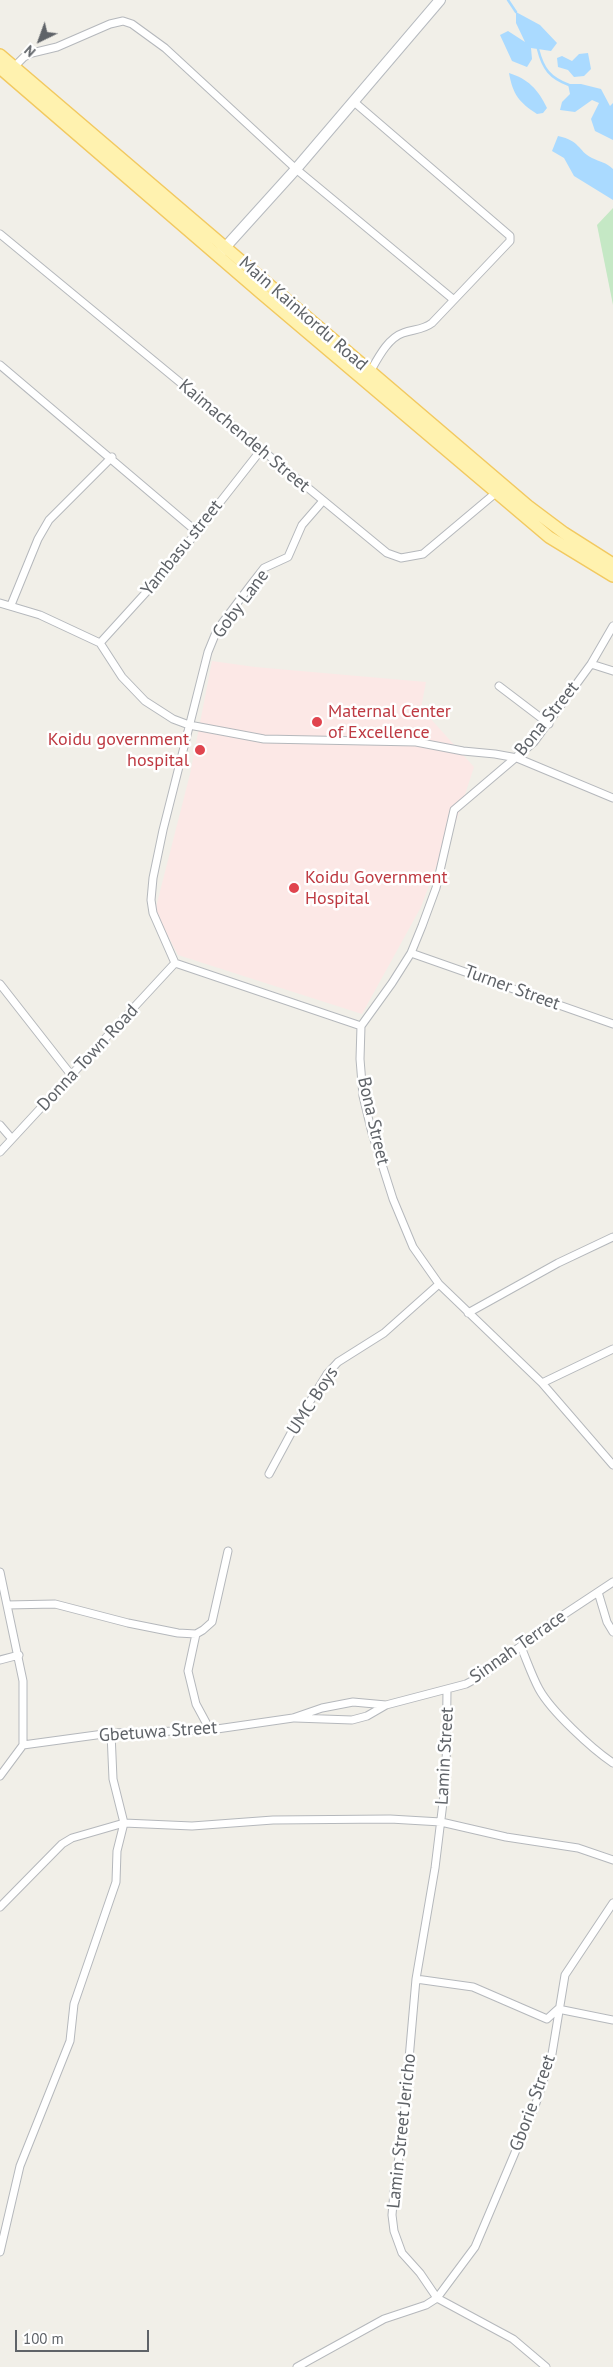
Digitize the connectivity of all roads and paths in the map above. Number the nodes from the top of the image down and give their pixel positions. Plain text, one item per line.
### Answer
1 (440, 0) edge
2 (0, 55) edge
3 (14, 67) junction
4 (0, 68) edge
5 (353, 101) junction
6 (80, 130) junction
7 (296, 170) junction
8 (0, 234) edge
9 (221, 251) junction
10 (454, 300) junction
11 (319, 335) junction
12 (0, 364) edge
13 (370, 372) junction
14 (432, 432) junction
15 (261, 450) junction
16 (112, 457) junction
17 (500, 488) junction
18 (322, 502) junction
19 (197, 532) junction
20 (613, 564) edge
21 (613, 576) edge
22 (0, 603) edge
23 (11, 605) junction
24 (613, 626) edge
25 (100, 643) junction
26 (591, 664) junction
27 (613, 671) edge
28 (499, 686) dead end
29 (549, 724) junction
30 (189, 725) junction
31 (516, 758) junction
32 (613, 798) edge
33 (411, 953) junction
34 (175, 963) junction
35 (0, 984) edge
36 (613, 1024) edge
37 (361, 1026) junction
38 (72, 1076) junction
39 (0, 1125) edge
40 (12, 1139) junction
41 (0, 1152) edge
42 (613, 1237) edge
43 (439, 1284) junction
44 (468, 1313) junction
45 (613, 1348) edge
46 (542, 1383) junction
47 (613, 1464) edge
48 (269, 1474) dead end
49 (228, 1551) dead end
50 (0, 1572) edge
51 (613, 1582) edge
52 (598, 1592) junction
53 (7, 1605) junction
54 (613, 1632) edge
55 (196, 1634) junction
56 (521, 1647) junction
57 (19, 1655) junction
58 (0, 1660) edge
59 (447, 1690) junction
60 (386, 1705) junction
61 (293, 1718) junction
62 (210, 1730) junction
63 (111, 1733) junction
64 (23, 1745) junction
65 (613, 1763) edge
66 (0, 1776) edge
67 (441, 1822) junction
68 (124, 1823) junction
69 (613, 1860) edge
70 (613, 1903) edge
71 (0, 1907) edge
72 (416, 1979) junction
73 (558, 2009) junction
74 (613, 2020) edge
75 (0, 2252) edge
76 (437, 2298) junction
77 (297, 2367) edge
78 (546, 2367) edge

1 - 5 main road
2 - 3 main road
3 - 6 main road
3 - 7 street
4 - 6 main road
5 - 7 main road
5 - 10 street
6 - 9 main road
7 - 9 main road
7 - 10 street
8 - 15 street, Kaimachendeh Street
9 - 11 main road
10 - 13 street
11 - 13 main road, Main Kainkordu Road
11 - 14 main road
12 - 16 street
13 - 14 main road, Main Kainkordu Road
14 - 17 main road
15 - 18 street, Kaimachendeh Street
15 - 19 street, Yambasu street
16 - 19 street
16 - 23 street
17 - 18 street, Kaimachendeh Street
17 - 20 main road
17 - 21 main road
18 - 30 street, Goby Lane
19 - 25 street, Yambasu street
22 - 23 street
23 - 25 street
24 - 26 street, Bona Street
25 - 30 street
26 - 27 street
26 - 29 street, Bona Street
28 - 29 street
29 - 31 street, Bona Street
30 - 31 street
30 - 34 street, Goby Lane
31 - 32 street
31 - 33 street, Bona Street
33 - 36 street, Turner Street
33 - 37 street, Bona Street
34 - 37 street
34 - 38 street, Donna Town Road
35 - 38 street
37 - 43 street, Bona Street
38 - 40 street, Donna Town Road
39 - 40 street
40 - 41 street, Donna Town Road
42 - 44 street
43 - 44 street, Bona Street
43 - 48 street, UMC Boys
44 - 46 street, Bona Street
45 - 46 street
46 - 47 street, Bona Street
49 - 55 street
50 - 53 street
51 - 52 street, Sinnah Terrace
52 - 54 street
52 - 56 street, Sinnah Terrace
53 - 55 street
53 - 57 street
55 - 62 street
56 - 59 street, Sinnah Terrace
56 - 65 street
57 - 58 street
57 - 64 street
59 - 60 street, Sinnah Terrace
59 - 67 street, Lamin Street
60 - 61 street, Sinnah Terrace
60 - 61 street, Sinnah Terrace
61 - 62 street, Gbetuwa Street
62 - 63 street, Gbetuwa Street
63 - 64 street, Gbetuwa Street
63 - 68 street
64 - 66 street
67 - 68 street
67 - 69 street
67 - 72 street, Lamin Street Jericho
68 - 71 street
68 - 75 street
70 - 73 street, Gborie Street
72 - 73 street
72 - 76 street, Lamin Street Jericho
73 - 74 street
73 - 76 street, Gborie Street
76 - 77 street
76 - 78 street, Lamin Street Jericho

